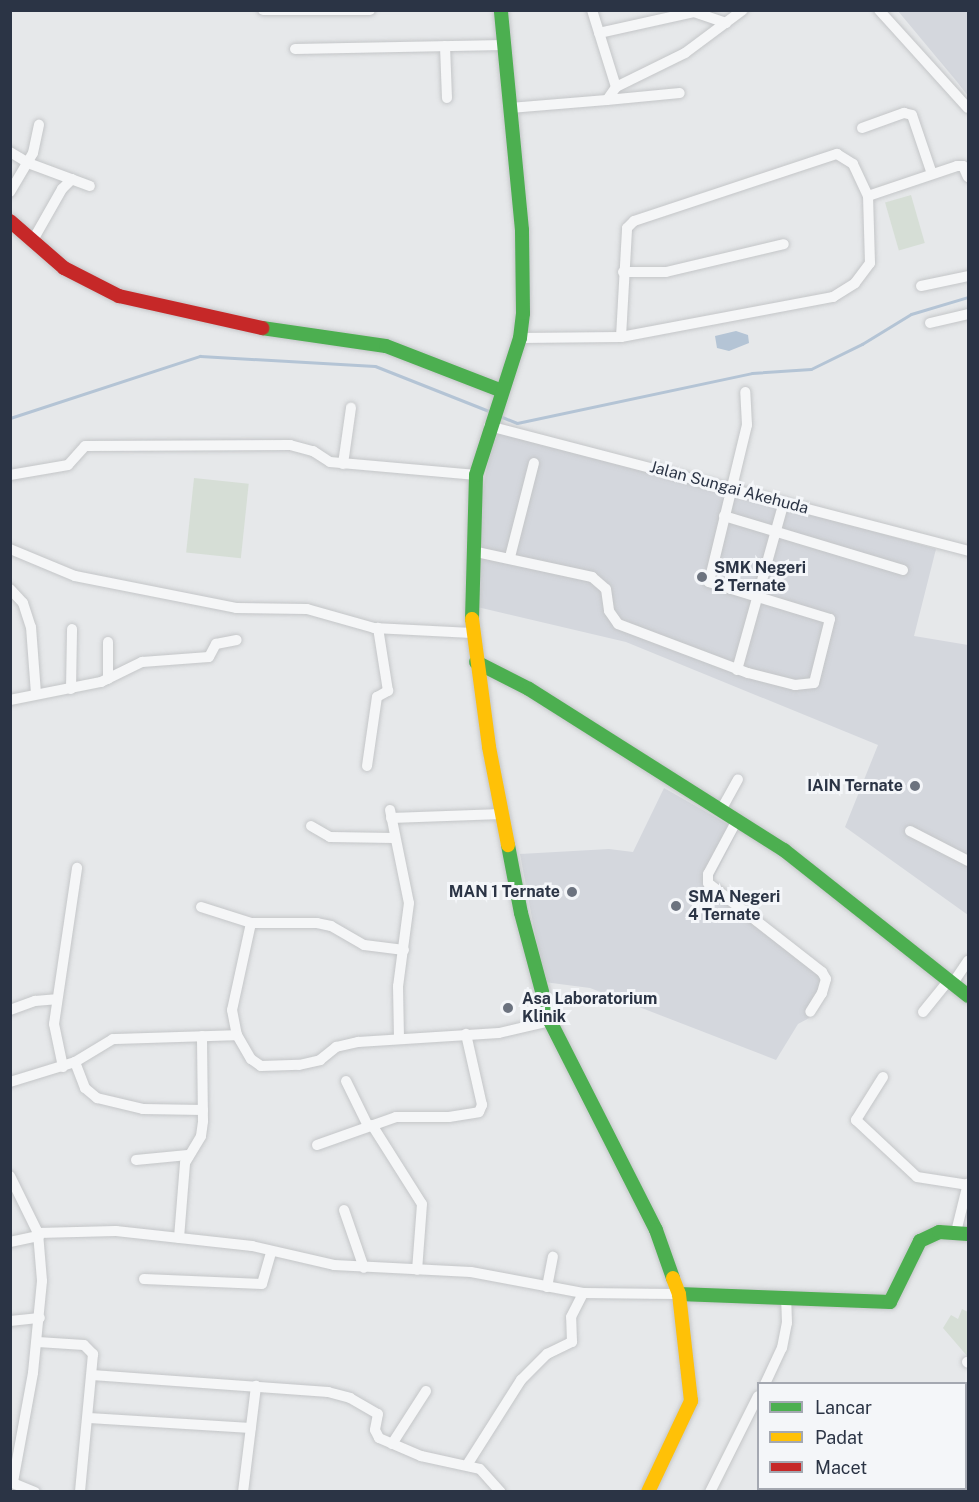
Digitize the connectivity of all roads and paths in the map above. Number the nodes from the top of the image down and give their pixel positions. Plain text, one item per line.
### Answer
1 (263, 10) edge
2 (370, 10) edge
3 (501, 10) edge
4 (592, 10) edge
5 (743, 10) edge
6 (879, 10) edge
7 (708, 12) edge
8 (662, 14) edge
9 (726, 23) junction
10 (599, 33) junction
11 (504, 45) junction
12 (445, 46) junction
13 (295, 50) dead end
14 (616, 87) junction
15 (680, 93) dead end
16 (447, 98) dead end
17 (607, 100) junction
18 (510, 108) junction
19 (969, 108) edge
20 (39, 125) dead end
21 (862, 128) dead end
22 (10, 152) edge
23 (28, 163) junction
24 (932, 174) junction
25 (969, 177) edge
26 (72, 179) junction
27 (90, 186) dead end
28 (10, 192) edge
29 (868, 196) junction
30 (10, 221) edge
31 (33, 240) junction
32 (784, 243) dead end
33 (623, 272) junction
34 (969, 276) edge
35 (921, 286) dead end
36 (969, 314) edge
37 (930, 323) dead end
38 (621, 337) junction
39 (520, 338) junction
40 (745, 392) dead end
41 (501, 393) junction
42 (351, 408) dead end
43 (490, 425) junction
44 (534, 463) dead end
45 (343, 464) junction
46 (10, 475) edge
47 (476, 475) junction
48 (731, 486) junction
49 (784, 502) junction
50 (724, 516) junction
51 (776, 532) junction
52 (10, 549) edge
53 (472, 551) junction
54 (969, 551) edge
55 (510, 557) junction
56 (903, 570) dead end
57 (10, 589) edge
58 (759, 597) junction
59 (378, 628) junction
60 (72, 629) dead end
61 (472, 633) junction
62 (237, 640) dead end
63 (108, 642) dead end
64 (476, 662) junction
65 (737, 670) junction
66 (108, 679) junction
67 (70, 689) junction
68 (36, 694) junction
69 (10, 700) edge
70 (367, 766) dead end
71 (738, 779) dead end
72 (721, 810) junction
73 (502, 814) junction
74 (737, 820) junction
75 (311, 826) dead end
76 (910, 831) dead end
77 (393, 838) junction
78 (969, 861) edge
79 (77, 868) dead end
80 (201, 907) dead end
81 (250, 923) junction
82 (404, 950) junction
83 (969, 961) edge
84 (951, 982) junction
85 (969, 996) edge
86 (56, 999) junction
87 (10, 1010) edge
88 (810, 1012) dead end
89 (923, 1012) dead end
90 (550, 1021) junction
91 (466, 1034) junction
92 (237, 1035) junction
93 (202, 1036) junction
94 (399, 1037) junction
95 (75, 1062) junction
96 (63, 1067) junction
97 (883, 1077) dead end
98 (346, 1081) dead end
99 (10, 1082) edge
100 (203, 1110) junction
101 (370, 1125) junction
102 (317, 1145) dead end
103 (188, 1155) junction
104 (136, 1160) dead end
105 (10, 1176) edge
106 (968, 1184) edge
107 (344, 1210) dead end
108 (962, 1233) edge
109 (39, 1234) junction
110 (179, 1238) junction
111 (10, 1242) edge
112 (271, 1252) junction
113 (553, 1257) dead end
114 (364, 1268) junction
115 (417, 1270) junction
116 (144, 1279) dead end
117 (547, 1287) junction
118 (583, 1293) junction
119 (680, 1294) junction
120 (786, 1298) junction
121 (40, 1318) junction
122 (10, 1321) edge
123 (38, 1342) junction
124 (92, 1375) junction
125 (765, 1382) edge
126 (256, 1386) junction
127 (426, 1391) dead end
128 (757, 1400) edge
129 (88, 1418) junction
130 (251, 1428) junction
131 (15, 1438) edge
132 (392, 1443) junction
133 (467, 1465) junction
134 (12, 1482) edge
135 (35, 1491) edge
136 (80, 1491) edge
137 (243, 1491) edge
138 (501, 1491) edge
139 (648, 1491) edge
140 (710, 1491) edge

1 - 2 street
3 - 11 main road
4 - 10 street
5 - 9 street
6 - 19 street
7 - 8 street
7 - 9 street
8 - 10 street
9 - 14 street
10 - 14 street
11 - 12 street
11 - 18 main road
12 - 13 street
12 - 16 street
14 - 17 street
15 - 17 street
17 - 18 street
18 - 39 main road
20 - 23 street
21 - 24 street
22 - 23 street
23 - 26 street
23 - 28 street
24 - 25 street
24 - 29 street
26 - 27 street
26 - 31 street
29 - 33 street
29 - 38 street
30 - 31 main road
31 - 41 main road
32 - 33 street
33 - 38 street
34 - 35 street
36 - 37 street
38 - 39 street
39 - 41 main road
40 - 48 street
41 - 43 main road
42 - 45 street
43 - 47 main road
43 - 48 street, Jalan Sungai Akehuda
44 - 55 street
45 - 46 street
45 - 47 street
47 - 53 main road
48 - 49 street, Jalan Sungai Akehuda
48 - 50 street
49 - 51 street
49 - 54 street, Jalan Sungai Akehuda
50 - 51 street
50 - 58 street
51 - 56 street
51 - 58 street
52 - 59 street
53 - 55 street
53 - 61 main road
55 - 65 street
57 - 68 street
58 - 65 street
58 - 65 street
59 - 61 street
59 - 70 street
60 - 67 street
61 - 64 main road
62 - 66 street
63 - 66 street
64 - 72 main road
64 - 73 main road
66 - 67 street
67 - 68 street
68 - 69 street
71 - 72 street
72 - 74 main road
73 - 77 street
73 - 90 main road
74 - 84 main road
74 - 88 street
75 - 77 street
76 - 78 street
77 - 82 street
79 - 86 street
80 - 81 street
81 - 82 street
81 - 92 street
82 - 94 street
83 - 84 street
84 - 85 main road
84 - 89 street
86 - 87 street
86 - 96 street
90 - 91 street
90 - 119 main road
91 - 94 street
91 - 101 street
92 - 93 street
92 - 94 street
93 - 95 street
93 - 100 street
95 - 96 street
95 - 100 street
96 - 99 street
97 - 106 street
98 - 101 street
100 - 103 street
101 - 102 street
101 - 115 street
103 - 104 street
103 - 110 street
105 - 109 street
106 - 108 street
107 - 114 street
108 - 120 main road
109 - 110 street
109 - 111 street
109 - 121 street
110 - 112 street
112 - 114 street
112 - 116 street
113 - 117 street
114 - 115 street
115 - 117 street
117 - 118 street
118 - 119 street
118 - 133 street
119 - 120 main road
119 - 139 main road
120 - 125 street
121 - 122 street
121 - 123 street
123 - 124 street
123 - 131 street
124 - 126 street
124 - 129 street
126 - 130 street
126 - 132 street
127 - 132 street
128 - 140 street
129 - 130 street
129 - 136 street
130 - 137 street
131 - 134 street
132 - 133 street
133 - 138 street
134 - 135 street

